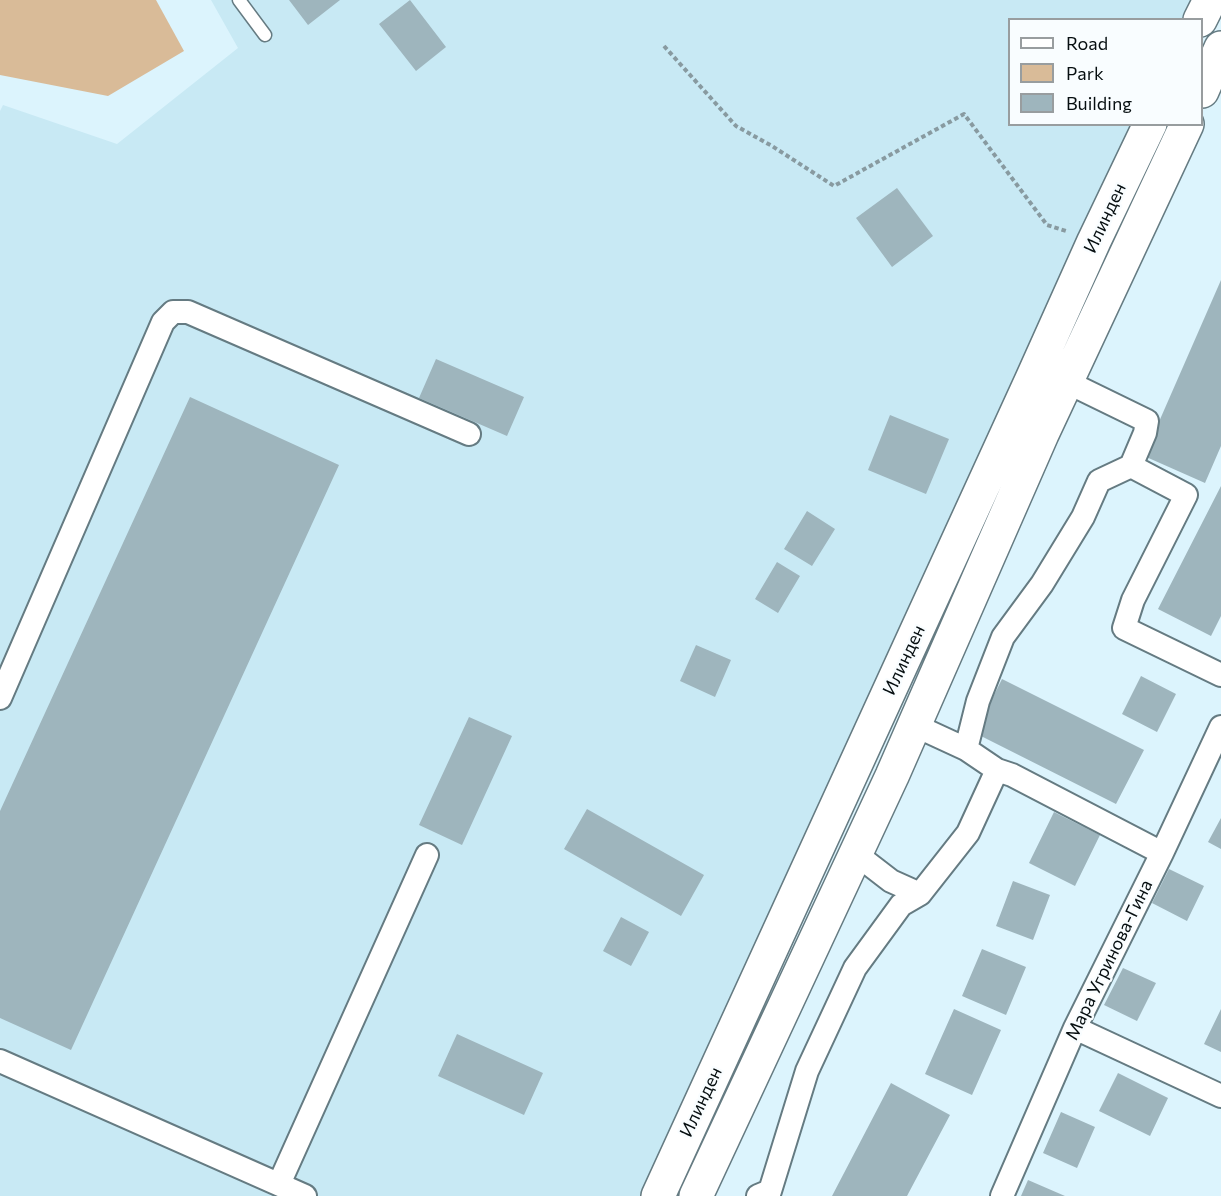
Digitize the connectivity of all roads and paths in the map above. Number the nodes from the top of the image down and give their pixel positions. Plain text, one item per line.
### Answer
1 (239, 0) edge
2 (1210, 0) edge
3 (1201, 18) edge
4 (265, 35) dead end
5 (664, 46) dead end
6 (1221, 48) edge
7 (1203, 89) edge
8 (1149, 126) edge
9 (1185, 126) edge
10 (1094, 241) junction
11 (1067, 382) junction
12 (469, 434) dead end
13 (1131, 466) junction
14 (1221, 675) edge
15 (0, 698) edge
16 (914, 725) junction
17 (1221, 727) edge
18 (966, 749) junction
19 (998, 770) junction
20 (1162, 853) junction
21 (856, 854) junction
22 (427, 855) dead end
23 (921, 894) junction
24 (1075, 1028) junction
25 (0, 1061) edge
26 (1221, 1096) edge
27 (279, 1184) junction
28 (305, 1196) edge
29 (658, 1196) edge
30 (696, 1196) edge
31 (758, 1196) edge
32 (1002, 1196) edge

1 - 4 lane
2 - 3 main road
5 - 10 path
6 - 7 main road
8 - 10 main road, Илинден
9 - 11 main road, Илинден
10 - 29 main road, Илинден
11 - 13 street
11 - 16 main road, Илинден
12 - 15 street
13 - 14 street
13 - 18 street
16 - 18 street
16 - 21 main road, Илинден
17 - 20 street, Мара Угринова-Гина
18 - 19 street
19 - 20 street
19 - 23 street
20 - 24 street, Мара Угринова-Гина
21 - 23 street
21 - 30 main road, Илинден
22 - 27 street
23 - 31 street
24 - 26 street
24 - 32 street, Мара Угринова-Гина
25 - 27 street
27 - 28 street

